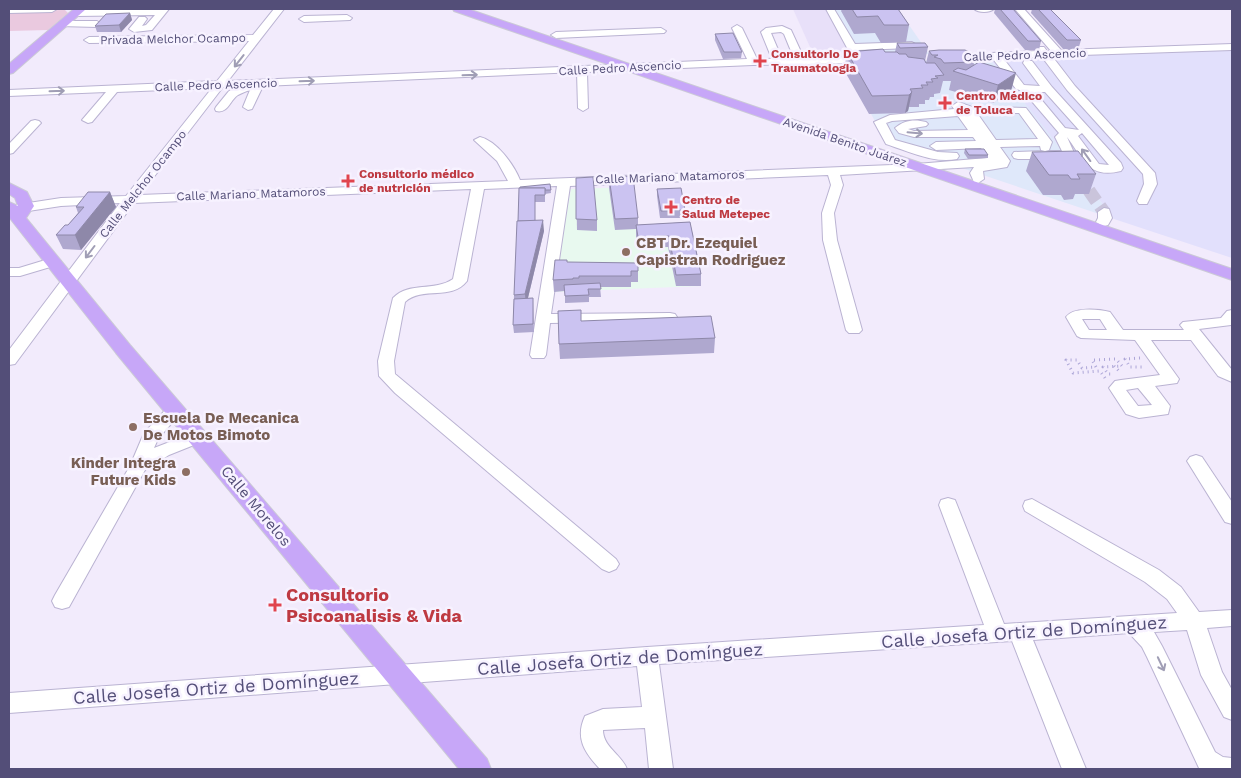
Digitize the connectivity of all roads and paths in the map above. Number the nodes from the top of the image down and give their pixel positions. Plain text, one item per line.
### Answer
1 (52, 9) edge
2 (279, 9) edge
3 (352, 9) edge
4 (458, 9) edge
5 (480, 9) edge
6 (830, 9) edge
7 (978, 9) edge
8 (989, 9) edge
9 (1008, 9) edge
10 (1019, 9) edge
11 (9, 10) edge
12 (78, 11) edge
13 (96, 13) junction
14 (162, 13) edge
15 (304, 19) dead end
16 (62, 24) junction
17 (97, 24) edge
18 (737, 28) dead end
19 (661, 32) dead end
20 (556, 35) junction
21 (257, 38) junction
22 (90, 40) dead end
23 (852, 47) junction
24 (1232, 47) edge
25 (1059, 54) junction
26 (918, 55) edge
27 (1045, 55) junction
28 (996, 56) junction
29 (939, 58) edge
30 (876, 59) edge
31 (859, 60) junction
32 (753, 62) junction
33 (1028, 63) dead end
34 (648, 67) junction
35 (630, 68) junction
36 (9, 70) edge
37 (582, 70) junction
38 (255, 84) junction
39 (220, 85) junction
40 (114, 89) junction
41 (1027, 89) junction
42 (1048, 89) junction
43 (9, 93) edge
44 (248, 107) dead end
45 (583, 108) dead end
46 (220, 109) dead end
47 (88, 120) dead end
48 (35, 122) dead end
49 (977, 128) junction
50 (1070, 133) junction
51 (1088, 133) junction
52 (480, 140) dead end
53 (1046, 142) junction
54 (1008, 144) junction
55 (888, 145) junction
56 (908, 147) junction
57 (9, 151) edge
58 (1018, 155) dead end
59 (1034, 155) junction
60 (1055, 159) junction
61 (948, 161) junction
62 (1004, 164) junction
63 (1072, 167) tunnel mouth
64 (917, 168) junction
65 (833, 171) junction
66 (978, 179) junction
67 (564, 181) junction
68 (515, 183) junction
69 (478, 185) junction
70 (9, 188) edge
71 (130, 199) junction
72 (1143, 201) dead end
73 (14, 210) edge
74 (52, 262) junction
75 (1232, 265) edge
76 (14, 272) edge
77 (1232, 276) edge
78 (70, 280) junction
79 (9, 284) edge
80 (1232, 314) edge
81 (670, 316) edge
82 (543, 319) junction
83 (854, 330) dead end
84 (1118, 335) dead end
85 (1196, 335) junction
86 (1140, 336) junction
87 (538, 355) dead end
88 (9, 360) edge
89 (1114, 366) junction
90 (1121, 374) dead end
91 (1147, 377) joint
92 (1232, 377) edge
93 (1105, 378) dead end
94 (175, 410) junction
95 (198, 437) junction
96 (1196, 461) dead end
97 (139, 466) junction
98 (948, 505) dead end
99 (1032, 506) dead end
100 (1232, 516) edge
101 (609, 564) dead end
102 (62, 601) dead end
103 (1232, 618) edge
104 (1194, 620) junction
105 (1134, 624) junction
106 (1019, 632) junction
107 (997, 633) junction
108 (647, 656) junction
109 (399, 675) junction
110 (9, 703) edge
111 (1232, 710) edge
112 (654, 717) junction
113 (477, 769) edge
114 (615, 769) edge
115 (661, 769) edge
116 (1074, 769) edge
117 (1232, 769) edge

1 - 11 street
2 - 21 street, Calle Melchor Ocampo
3 - 15 street
4 - 35 main road, Avenida Benito Juárez
5 - 20 main road, Avenida Benito Juárez
6 - 23 street
7 - 8 street
9 - 27 street
10 - 25 street
12 - 13 street
12 - 16 main road
13 - 14 street
13 - 14 street
16 - 17 street
16 - 36 main road
18 - 32 street
19 - 20 street
20 - 34 main road, Avenida Benito Juárez
21 - 22 street, Privada Melchor Ocampo
21 -> 39 street, Calle Melchor Ocampo
23 - 26 street
23 - 31 street
24 - 25 street, Calle Pedro Ascencio
25 - 27 street, Calle Pedro Ascencio
27 - 28 street, Calle Pedro Ascencio
27 - 72 street
28 - 29 street, Calle Pedro Ascencio
28 - 41 street
30 - 31 street, Calle Pedro Ascencio
31 - 32 street, Calle Pedro Ascencio
32 - 34 street, Calle Pedro Ascencio
33 - 42 street
34 - 35 street, Calle Pedro Ascencio
34 - 55 main road, Avenida Benito Juárez
35 - 37 street, Calle Pedro Ascencio
35 - 64 main road, Avenida Benito Juárez
38 -> 37 street, Calle Pedro Ascencio
37 - 45 street
38 - 39 street, Calle Pedro Ascencio
38 - 44 street
38 - 46 street
39 - 40 street, Calle Pedro Ascencio
39 - 71 street, Calle Melchor Ocampo
43 -> 40 street, Calle Pedro Ascencio
40 - 47 street
41 - 42 street
41 - 50 street
42 - 51 street
48 - 57 street
49 -> 49 street
49 - 53 street
49 - 54 street
49 - 55 street
49 - 56 street
49 - 61 street, Calle Mariano Matamoros
49 - 62 street
50 - 51 street
51 -> 50 street
50 - 60 street
52 - 68 street
53 - 54 street
53 - 60 street
54 - 59 street
55 - 56 street
55 - 61 main road, Avenida Benito Juárez
56 - 61 street
58 - 59 street
59 - 60 street
60 - 62 street
60 - 63 street
61 - 64 street, Calle Mariano Matamoros
61 - 66 main road, Avenida Benito Juárez
62 - 66 street
64 - 65 street, Calle Mariano Matamoros
64 - 77 main road, Avenida Benito Juárez
65 - 67 street, Calle Mariano Matamoros
65 - 83 street
66 - 75 main road, Avenida Benito Juárez
67 - 68 street, Calle Mariano Matamoros
67 - 82 street
68 - 69 street, Calle Mariano Matamoros
69 - 71 street, Calle Mariano Matamoros
69 - 101 street
70 - 73 main road, Calle Morelos
71 - 73 street, Calle Mariano Matamoros
71 -> 78 street, Calle Melchor Ocampo
73 - 74 main road, Calle Morelos
74 - 76 street
74 - 78 main road, Calle Morelos
76 - 79 street
78 - 88 street, Calle Melchor Ocampo
78 - 94 main road, Calle Morelos
80 - 85 street
81 - 82 street
82 - 87 street
84 - 86 street
85 - 86 street
85 - 92 street
86 - 91 street
89 - 90 path
89 - 91 path
89 - 93 path
94 - 95 main road, Calle Morelos
94 - 97 street
95 - 97 street
95 - 109 main road, Calle Morelos
96 - 100 street
97 - 102 street
98 - 107 street
99 - 104 street
103 - 104 street, Calle Josefa Ortiz de Domínguez
104 - 105 street, Calle Josefa Ortiz de Domínguez
104 - 111 street
105 - 106 street, Calle Josefa Ortiz de Domínguez
105 -> 117 street
106 - 107 street, Calle Josefa Ortiz de Domínguez
106 - 116 street
107 - 108 street, Calle Josefa Ortiz de Domínguez
108 - 109 street, Calle Josefa Ortiz de Domínguez
108 - 112 street
109 - 110 street, Calle Josefa Ortiz de Domínguez
109 - 113 main road, Calle Morelos
112 - 114 street
112 - 115 street

